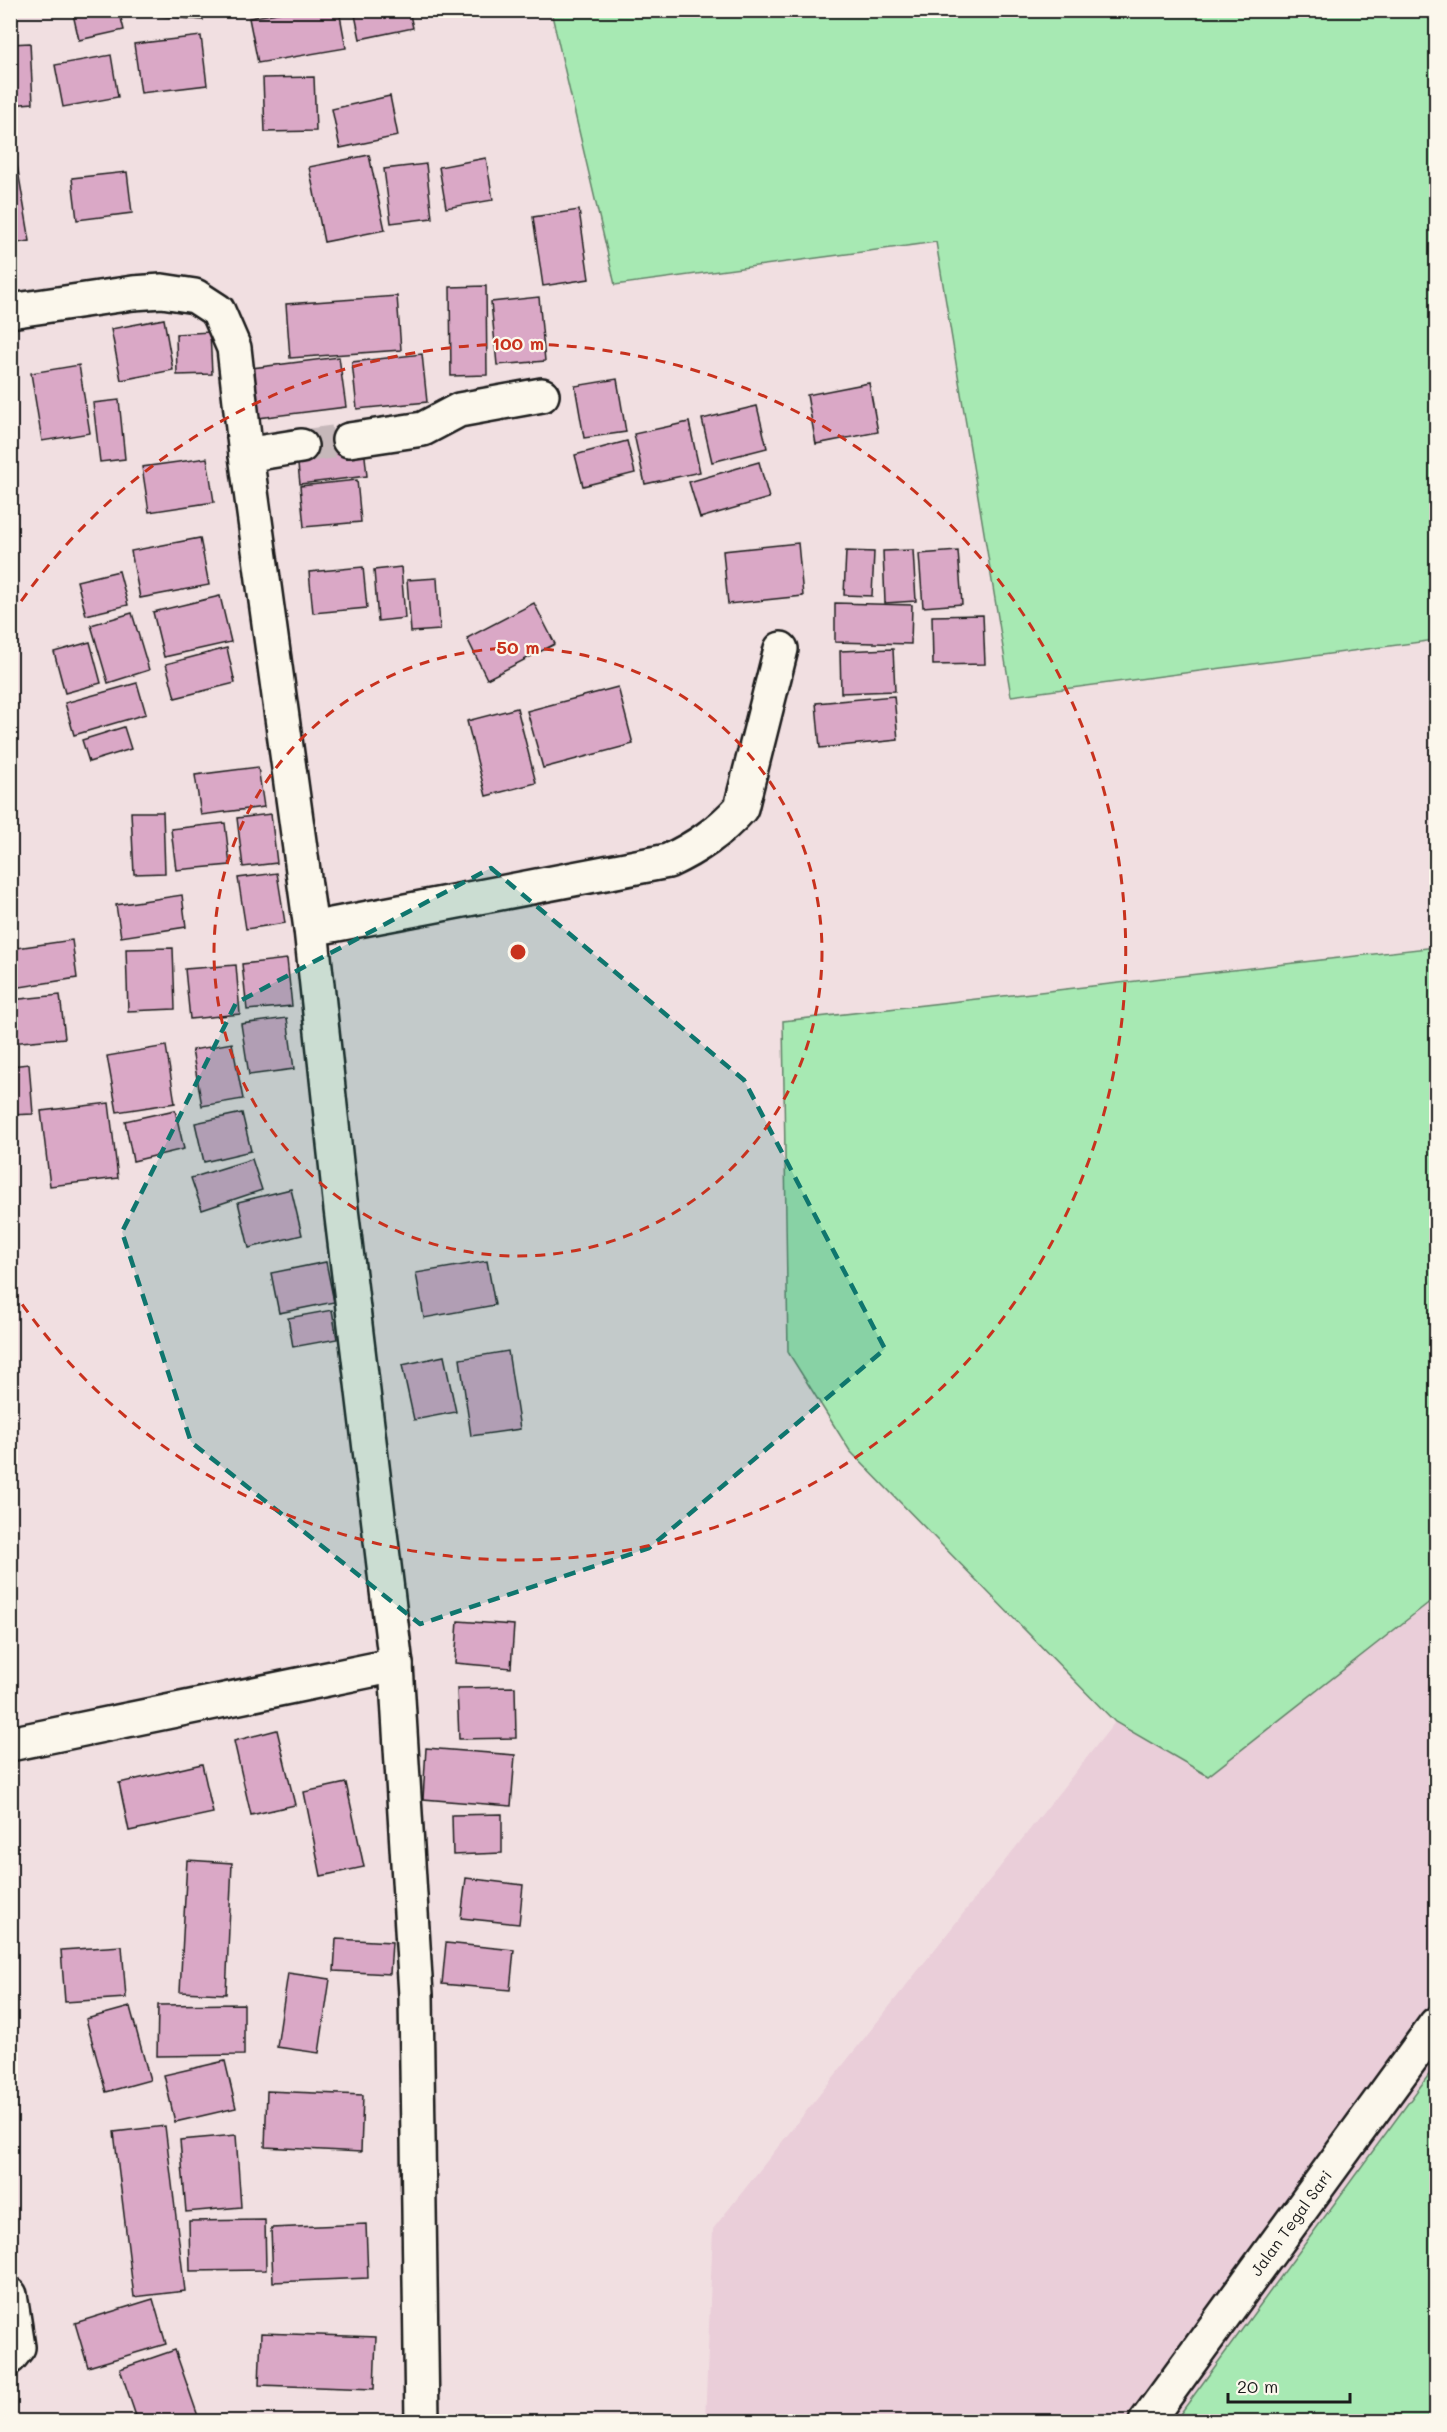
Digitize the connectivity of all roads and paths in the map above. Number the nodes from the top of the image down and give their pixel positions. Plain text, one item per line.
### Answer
1 (10, 311) edge
2 (542, 395) dead end
3 (349, 440) tunnel mouth
4 (301, 446) tunnel mouth
5 (246, 455) junction
6 (781, 649) dead end
7 (311, 929) junction
8 (396, 1665) junction
9 (10, 1744) edge
10 (1437, 2024) edge
11 (10, 2295) edge
12 (10, 2357) edge
13 (422, 2421) edge
14 (1146, 2421) edge

1 - 5 street
2 - 3 street
4 - 5 street
5 - 7 street
6 - 7 street
7 - 8 street
8 - 9 street
8 - 13 street
10 - 14 street, Jalan Tegal Sari
11 - 12 street

